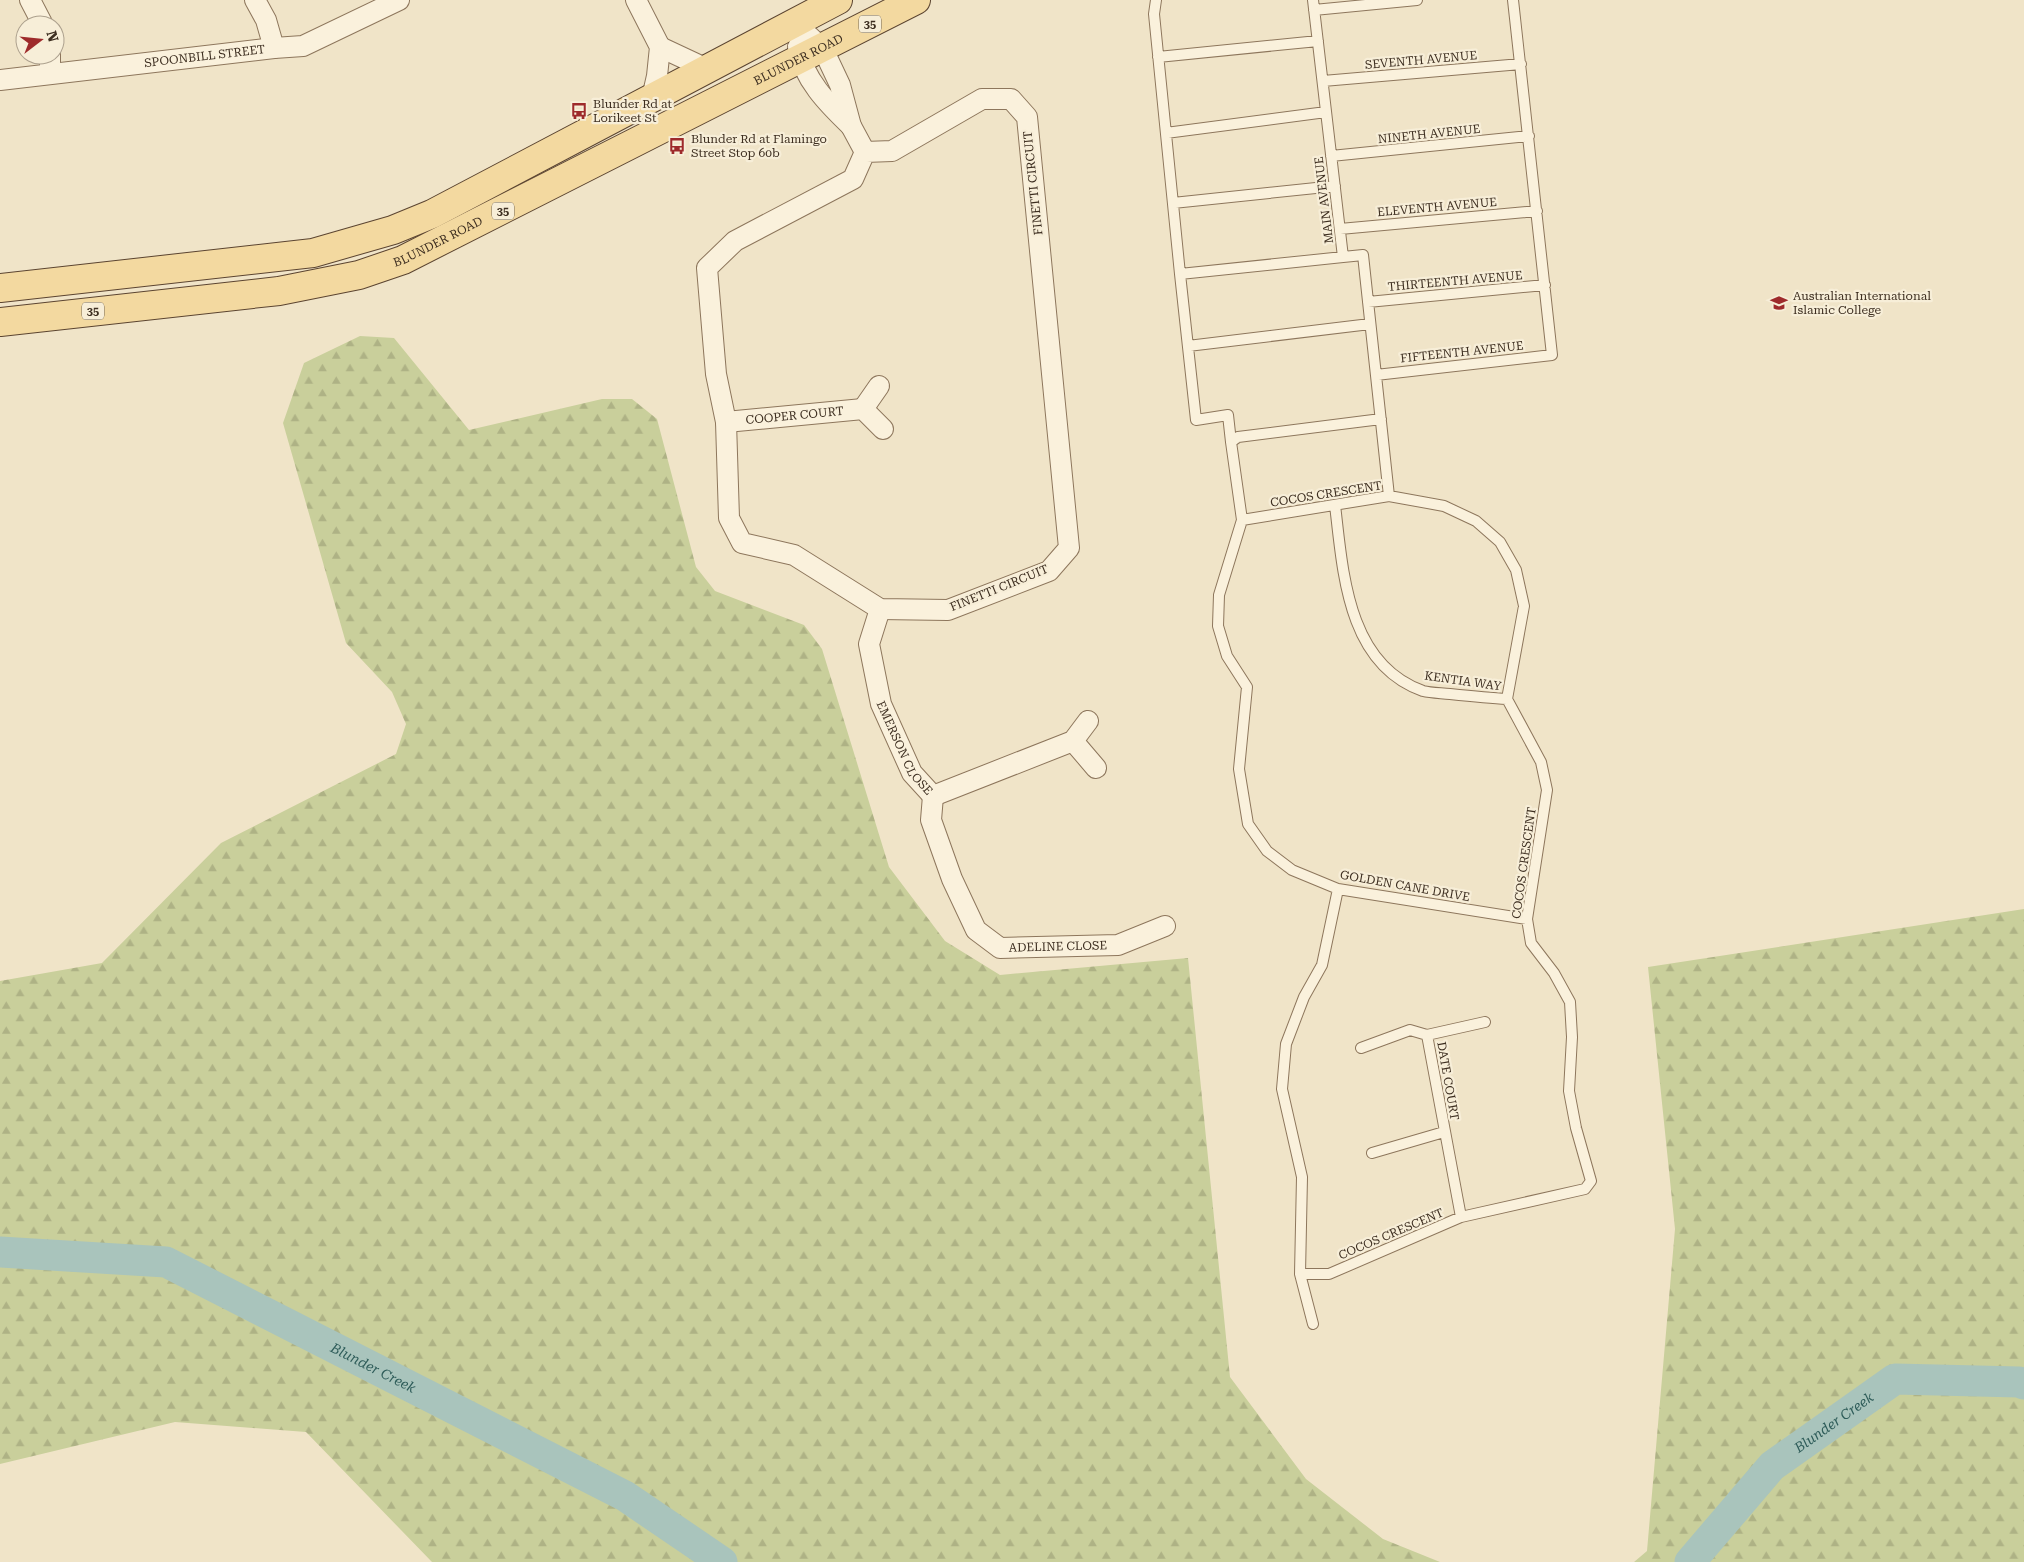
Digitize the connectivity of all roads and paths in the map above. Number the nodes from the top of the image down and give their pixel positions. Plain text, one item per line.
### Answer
1 (30, 0) edge
2 (256, 0) edge
3 (399, 0) edge
4 (636, 0) edge
5 (838, 0) edge
6 (916, 0) edge
7 (1156, 0) edge
8 (1416, 0) edge
9 (1513, 0) edge
10 (1314, 5) edge
11 (38, 15) edge
12 (795, 23) junction
13 (1318, 41) junction
14 (660, 47) junction
15 (274, 48) junction
16 (812, 54) junction
17 (1158, 56) junction
18 (65, 63) edge
19 (1521, 64) junction
20 (47, 65) edge
21 (707, 68) junction
22 (0, 80) edge
23 (1323, 82) junction
24 (652, 98) junction
25 (1326, 112) junction
26 (1166, 133) junction
27 (1529, 136) junction
28 (865, 152) junction
29 (1331, 156) junction
30 (1335, 186) junction
31 (1173, 203) junction
32 (1537, 211) junction
33 (1340, 229) junction
34 (1343, 257) junction
35 (1180, 274) junction
36 (1545, 285) junction
37 (0, 288) edge
38 (1368, 302) junction
39 (0, 322) edge
40 (1370, 324) junction
41 (1188, 346) junction
42 (1376, 374) junction
43 (879, 386) dead end
44 (863, 410) junction
45 (1381, 419) junction
46 (726, 422) junction
47 (883, 428) dead end
48 (1231, 442) junction
49 (1389, 496) junction
50 (1336, 505) junction
51 (1242, 520) junction
52 (880, 610) junction
53 (1507, 700) junction
54 (1088, 721) dead end
55 (1073, 741) junction
56 (1096, 768) dead end
57 (934, 796) junction
58 (1338, 889) junction
59 (1527, 919) junction
60 (1165, 926) dead end
61 (1485, 1022) dead end
62 (1427, 1035) junction
63 (1361, 1048) dead end
64 (1444, 1132) junction
65 (1372, 1153) dead end
66 (1461, 1217) junction
67 (1300, 1274) junction
68 (1313, 1324) dead end

1 - 11 street
2 - 15 street
3 - 15 street, SPOONBILL STREET
4 - 14 street
5 - 12 main road, 35
6 - 16 main road, BLUNDER ROAD / 35
7 - 17 lane
8 - 10 lane
9 - 19 lane
10 - 13 lane, MAIN AVENUE
12 - 16 street
12 - 21 main road, 35
13 - 17 lane
13 - 23 lane, MAIN AVENUE
14 - 21 street
14 - 24 street
15 - 18 street, SPOONBILL STREET
16 - 28 street
16 - 39 main road, BLUNDER ROAD / 35
17 - 26 lane
19 - 23 lane, SEVENTH AVENUE
19 - 27 lane
20 - 22 street, SPOONBILL STREET
21 - 24 main road, 35
23 - 25 lane, MAIN AVENUE
24 - 37 main road, 35
25 - 26 lane
25 - 29 lane, MAIN AVENUE
26 - 31 lane
27 - 29 lane, NINETH AVENUE
27 - 32 lane
28 - 46 street
28 - 52 street, FINETTI CIRCUIT
29 - 30 lane, MAIN AVENUE
30 - 31 lane
30 - 33 lane, MAIN AVENUE
31 - 35 lane
32 - 33 lane, ELEVENTH AVENUE
32 - 36 lane
33 - 34 lane, MAIN AVENUE
34 - 35 lane
34 - 38 lane, MAIN AVENUE
35 - 41 lane
36 - 38 lane, THIRTEENTH AVENUE
36 - 42 lane, FIFTEENTH AVENUE
38 - 40 lane, MAIN AVENUE
40 - 41 lane
40 - 42 lane, MAIN AVENUE
41 - 48 lane, GOLDEN CANE DRIVE
42 - 45 lane, MAIN AVENUE
43 - 44 street
44 - 46 street, COOPER COURT
44 - 47 street
45 - 48 lane
45 - 49 lane, MAIN AVENUE
46 - 52 street
48 - 51 lane, GOLDEN CANE DRIVE
49 - 50 lane, COCOS CRESCENT
49 - 53 lane, COCOS CRESCENT
50 - 51 lane, COCOS CRESCENT
50 - 53 lane, KENTIA WAY
51 - 58 lane, GOLDEN CANE DRIVE
52 - 57 street, EMERSON CLOSE
53 - 59 lane, COCOS CRESCENT
54 - 55 street
55 - 56 street
55 - 57 street, EMERSON CLOSE
57 - 60 street, ADELINE CLOSE
58 - 59 lane, GOLDEN CANE DRIVE
58 - 67 lane
59 - 66 lane, COCOS CRESCENT
61 - 62 lane
62 - 63 lane
62 - 64 lane, DATE COURT
64 - 65 lane
64 - 66 lane, DATE COURT
66 - 67 lane, COCOS CRESCENT
67 - 68 lane

